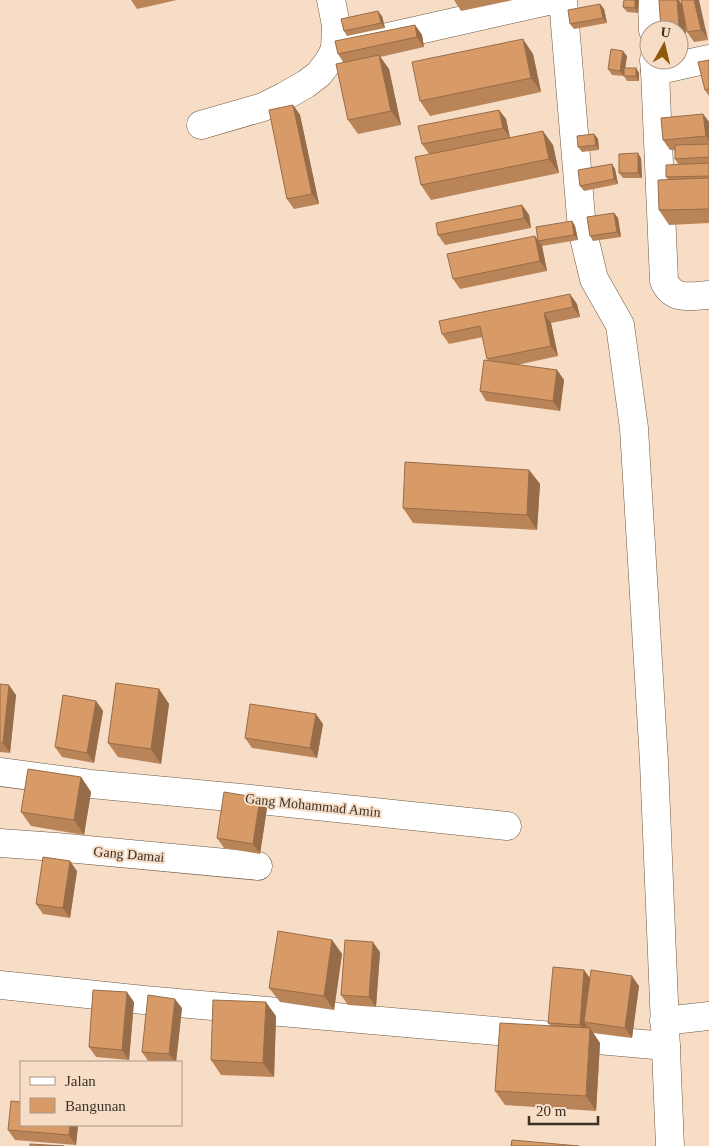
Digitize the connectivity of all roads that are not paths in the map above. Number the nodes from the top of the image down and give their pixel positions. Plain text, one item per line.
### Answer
1 (331, 0) edge
2 (552, 0) edge
3 (562, 0) edge
4 (652, 0) edge
5 (653, 20) edge
6 (335, 49) junction
7 (709, 58) edge
8 (689, 61) edge
9 (654, 70) edge
10 (201, 125) dead end
11 (709, 295) edge
12 (0, 772) edge
13 (507, 826) dead end
14 (0, 843) edge
15 (258, 866) dead end
16 (0, 985) edge
17 (709, 1016) edge
18 (665, 1034) junction
19 (670, 1146) edge

1 - 6 street
2 - 6 street
3 - 18 street
4 - 5 street
6 - 10 street
7 - 8 street
9 - 11 street
12 - 13 street, Gang Mohammad Amin
14 - 15 street, Gang Damai
16 - 18 street
17 - 18 street
18 - 19 street

